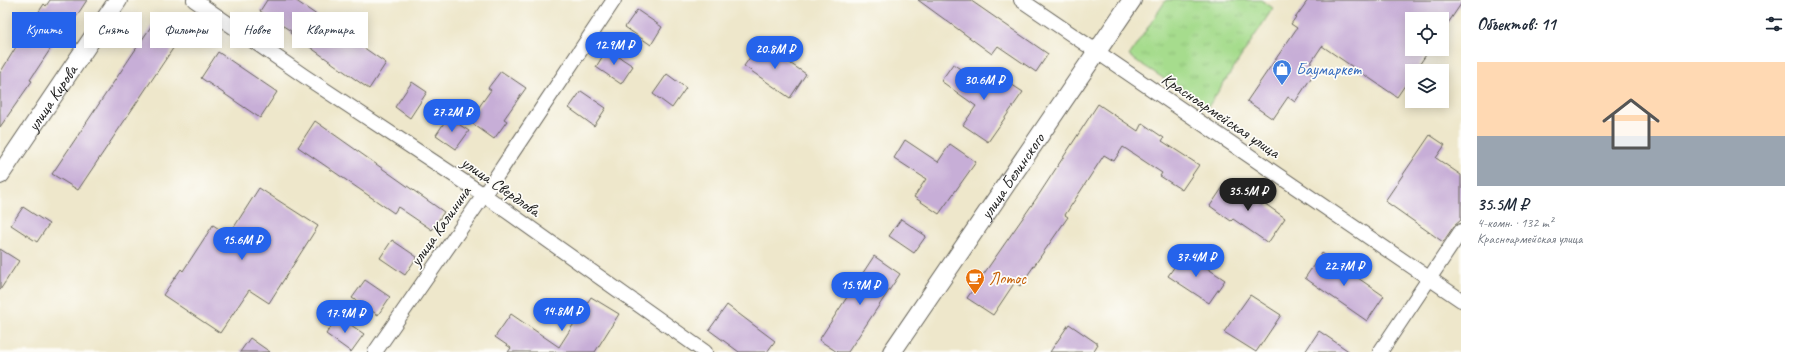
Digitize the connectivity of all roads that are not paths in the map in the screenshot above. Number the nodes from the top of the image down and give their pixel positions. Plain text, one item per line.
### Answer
1 (118, 0) edge
2 (194, 0) edge
3 (614, 0) edge
4 (1021, 0) edge
5 (1132, 0) edge
6 (1097, 52) junction
7 (0, 175) edge
8 (484, 195) junction
9 (1461, 230) edge
10 (1429, 278) junction
11 (1461, 300) edge
12 (375, 352) edge
13 (705, 352) edge
14 (892, 352) edge
15 (1380, 352) edge

1 - 7 street, улица Кирова
2 - 8 street, улица Свердлова
3 - 8 street, улица Калинина
4 - 6 street, Красноармейская улица
5 - 6 street, улица Белинского
6 - 10 street, Красноармейская улица
6 - 14 street, улица Белинского
8 - 12 street, улица Калинина
8 - 13 street, улица Свердлова
9 - 10 street
10 - 11 street, Красноармейская улица
10 - 15 street

